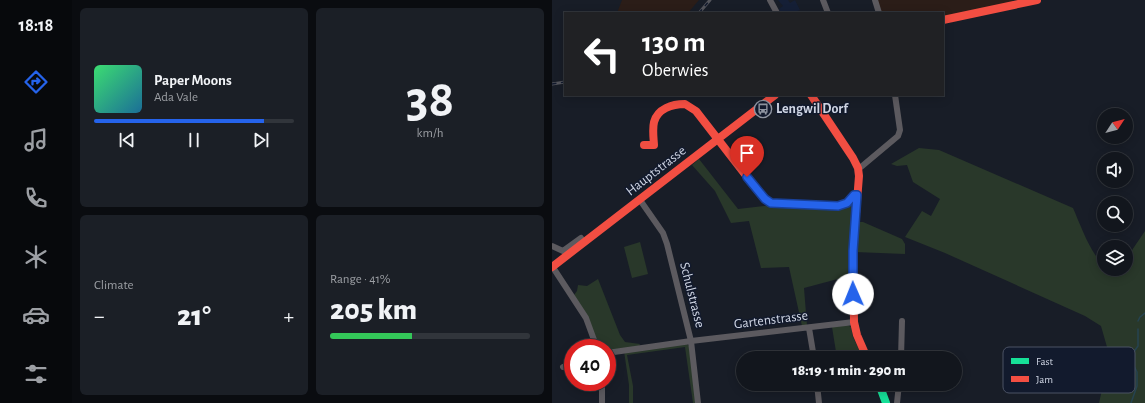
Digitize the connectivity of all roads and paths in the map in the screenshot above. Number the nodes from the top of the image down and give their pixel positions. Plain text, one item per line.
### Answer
1 (770, 0) edge
2 (823, 0) edge
3 (875, 0) edge
4 (1038, 0) edge
5 (1014, 3) edge
6 (776, 12) edge
7 (828, 12) edge
8 (879, 12) edge
9 (944, 20) edge
10 (774, 96) edge
11 (812, 96) edge
12 (895, 96) edge
13 (718, 139) junction
14 (644, 145) dead end
15 (858, 168) junction
16 (857, 195) junction
17 (640, 200) junction
18 (581, 238) dead end
19 (552, 246) edge
20 (552, 266) edge
21 (902, 321) dead end
22 (854, 322) junction
23 (810, 328) junction
24 (594, 339) edge
25 (691, 341) junction
26 (813, 351) edge
27 (864, 351) edge
28 (901, 351) edge
29 (616, 352) edge
30 (602, 391) edge
31 (818, 391) edge
32 (882, 391) edge
33 (899, 391) edge
34 (602, 403) edge
35 (698, 403) edge
36 (819, 403) edge
37 (886, 403) edge
38 (897, 403) edge

1 - 6 street
2 - 7 street
3 - 8 street
4 - 5 street
5 - 9 street
10 - 13 street, Hauptstrasse
11 - 15 street
12 - 15 street
13 - 14 street
13 - 16 street
13 - 17 street, Hauptstrasse
15 - 16 street
16 - 22 street
17 - 20 street, Hauptstrasse
17 - 25 street, Schulstrasse
18 - 19 street
20 - 24 street
21 - 28 street
22 - 23 street, Gartenstrasse
22 - 27 street
23 - 25 street, Gartenstrasse
23 - 26 street
25 - 29 street, Gartenstrasse
25 - 35 street, Schulstrasse
30 - 34 street
31 - 36 street
32 - 37 street
33 - 38 street

